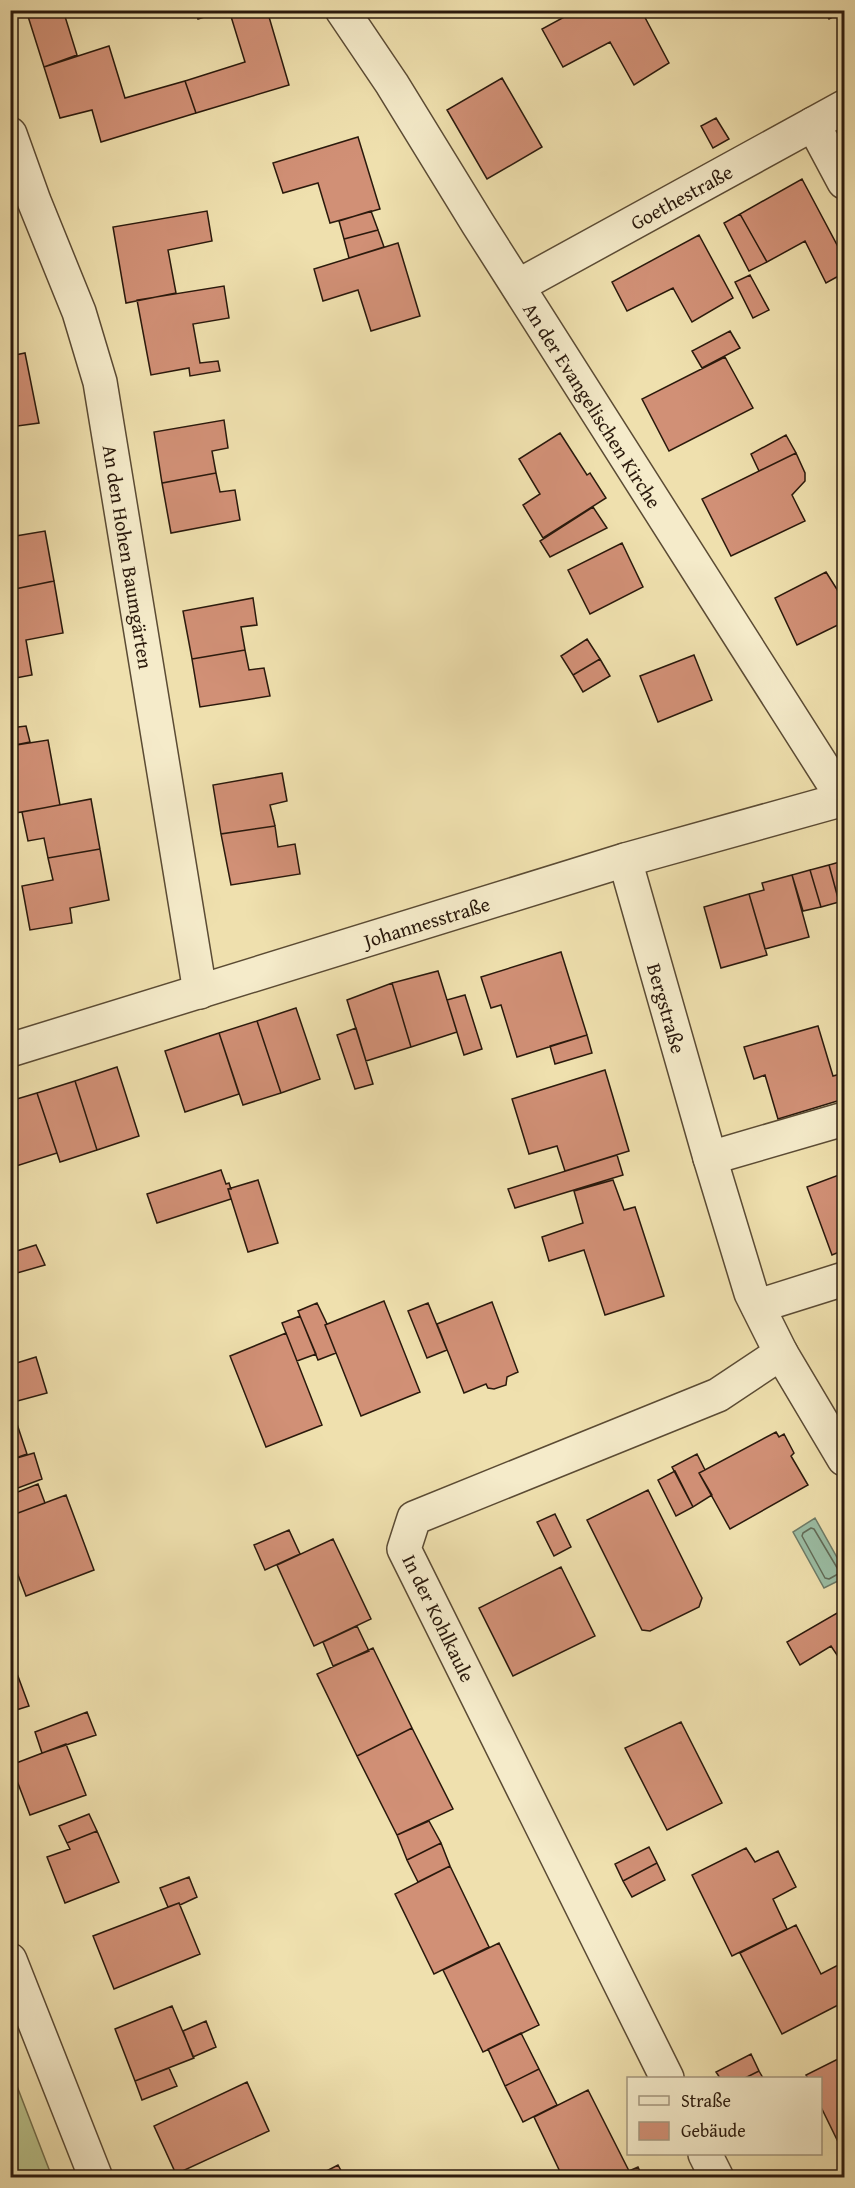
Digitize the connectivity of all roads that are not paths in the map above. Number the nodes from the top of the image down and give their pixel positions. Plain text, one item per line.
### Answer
1 (342, 10) edge
2 (844, 107) edge
3 (813, 124) junction
4 (10, 134) edge
5 (844, 182) edge
6 (518, 286) junction
7 (844, 800) edge
8 (625, 860) junction
9 (200, 992) junction
10 (10, 1050) edge
11 (844, 1119) edge
12 (710, 1158) junction
13 (844, 1279) edge
14 (758, 1306) junction
15 (781, 1353) junction
16 (844, 1459) edge
17 (10, 1960) edge
18 (666, 2077) edge
19 (706, 2155) edge
20 (96, 2178) edge
21 (717, 2178) edge

1 - 6 street, An der Evangelischen Kirche
2 - 3 street, Goethestraße
3 - 5 street
3 - 6 street, Goethestraße
4 - 9 street, An den Hohen Baumgärten
6 - 7 street, An der Evangelischen Kirche
7 - 8 street, Johannesstraße
8 - 9 street, Johannesstraße
8 - 12 street, Bergstraße
9 - 10 street, Johannesstraße
11 - 12 street
12 - 14 street, Bergstraße
13 - 14 street
14 - 15 street, Bergstraße
15 - 16 street, Bergstraße
15 - 18 street, In der Kohlkaule
17 - 20 street
19 - 21 street

